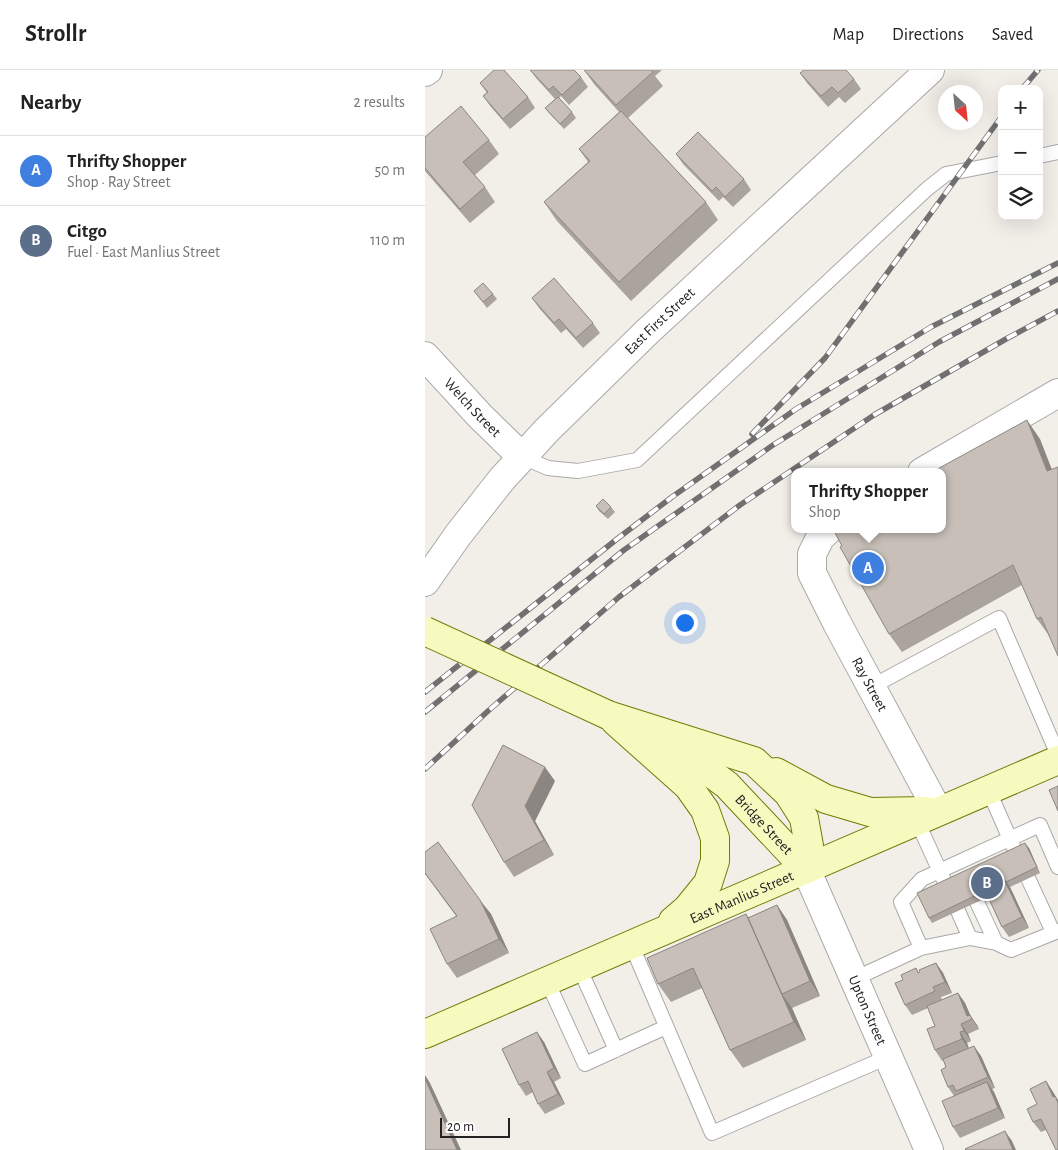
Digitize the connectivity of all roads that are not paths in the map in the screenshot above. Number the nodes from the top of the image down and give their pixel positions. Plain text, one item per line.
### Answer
1 (919, 74) edge
2 (1058, 152) edge
3 (1043, 155) edge
4 (998, 164) edge
5 (425, 356) edge
6 (1058, 393) edge
7 (522, 457) junction
8 (928, 468) edge
9 (825, 533) edge
10 (425, 582) edge
11 (425, 631) edge
12 (871, 687) junction
13 (608, 715) junction
14 (1058, 755) edge
15 (1058, 760) edge
16 (754, 761) junction
17 (989, 789) junction
18 (927, 816) junction
19 (1010, 838) junction
20 (1017, 854) edge
21 (959, 862) junction
22 (1058, 867) edge
23 (806, 869) junction
24 (939, 871) junction
25 (966, 878) edge
26 (1028, 878) edge
27 (947, 887) edge
28 (977, 902) edge
29 (958, 911) edge
30 (662, 931) junction
31 (1056, 932) edge
32 (970, 938) junction
33 (996, 943) junction
34 (631, 944) junction
35 (921, 948) junction
36 (579, 967) junction
37 (854, 979) junction
38 (547, 981) junction
39 (666, 1027) junction
40 (425, 1034) edge
41 (616, 1050) junction
42 (888, 1057) junction
43 (929, 1150) edge

1 - 7 street, East First Street
2 - 3 lane
4 - 7 lane
5 - 7 street, Welch Street
6 - 8 street
7 - 10 street, East First Street
9 - 12 street, Ray Street
11 - 13 main road, Bridge Street, bridge
12 - 14 lane
12 - 18 street, Ray Street
13 - 16 main road, Bridge Street
13 - 23 main road, Bridge Street
13 - 30 main road
15 - 17 main road, East Manlius Street
16 - 18 main road
16 - 23 main road, Bridge Street
17 - 18 main road, East Manlius Street
17 - 19 lane
18 - 23 main road, East Manlius Street
18 - 24 lane
19 - 20 lane
19 - 21 lane
19 - 22 lane
21 - 24 lane
21 - 25 lane
23 - 30 main road, East Manlius Street
23 - 37 street, Upton Street
24 - 27 lane
24 - 35 lane
26 - 31 lane
28 - 33 lane
29 - 32 lane
30 - 34 main road, East Manlius Street
31 - 33 lane
32 - 33 lane
32 - 35 lane
34 - 36 main road, East Manlius Street
34 - 39 lane
35 - 37 lane
36 - 38 main road, East Manlius Street
36 - 41 lane
37 - 42 street, Upton Street
38 - 40 main road, East Manlius Street
38 - 41 lane
39 - 41 lane
39 - 42 lane
42 - 43 street, Upton Street

